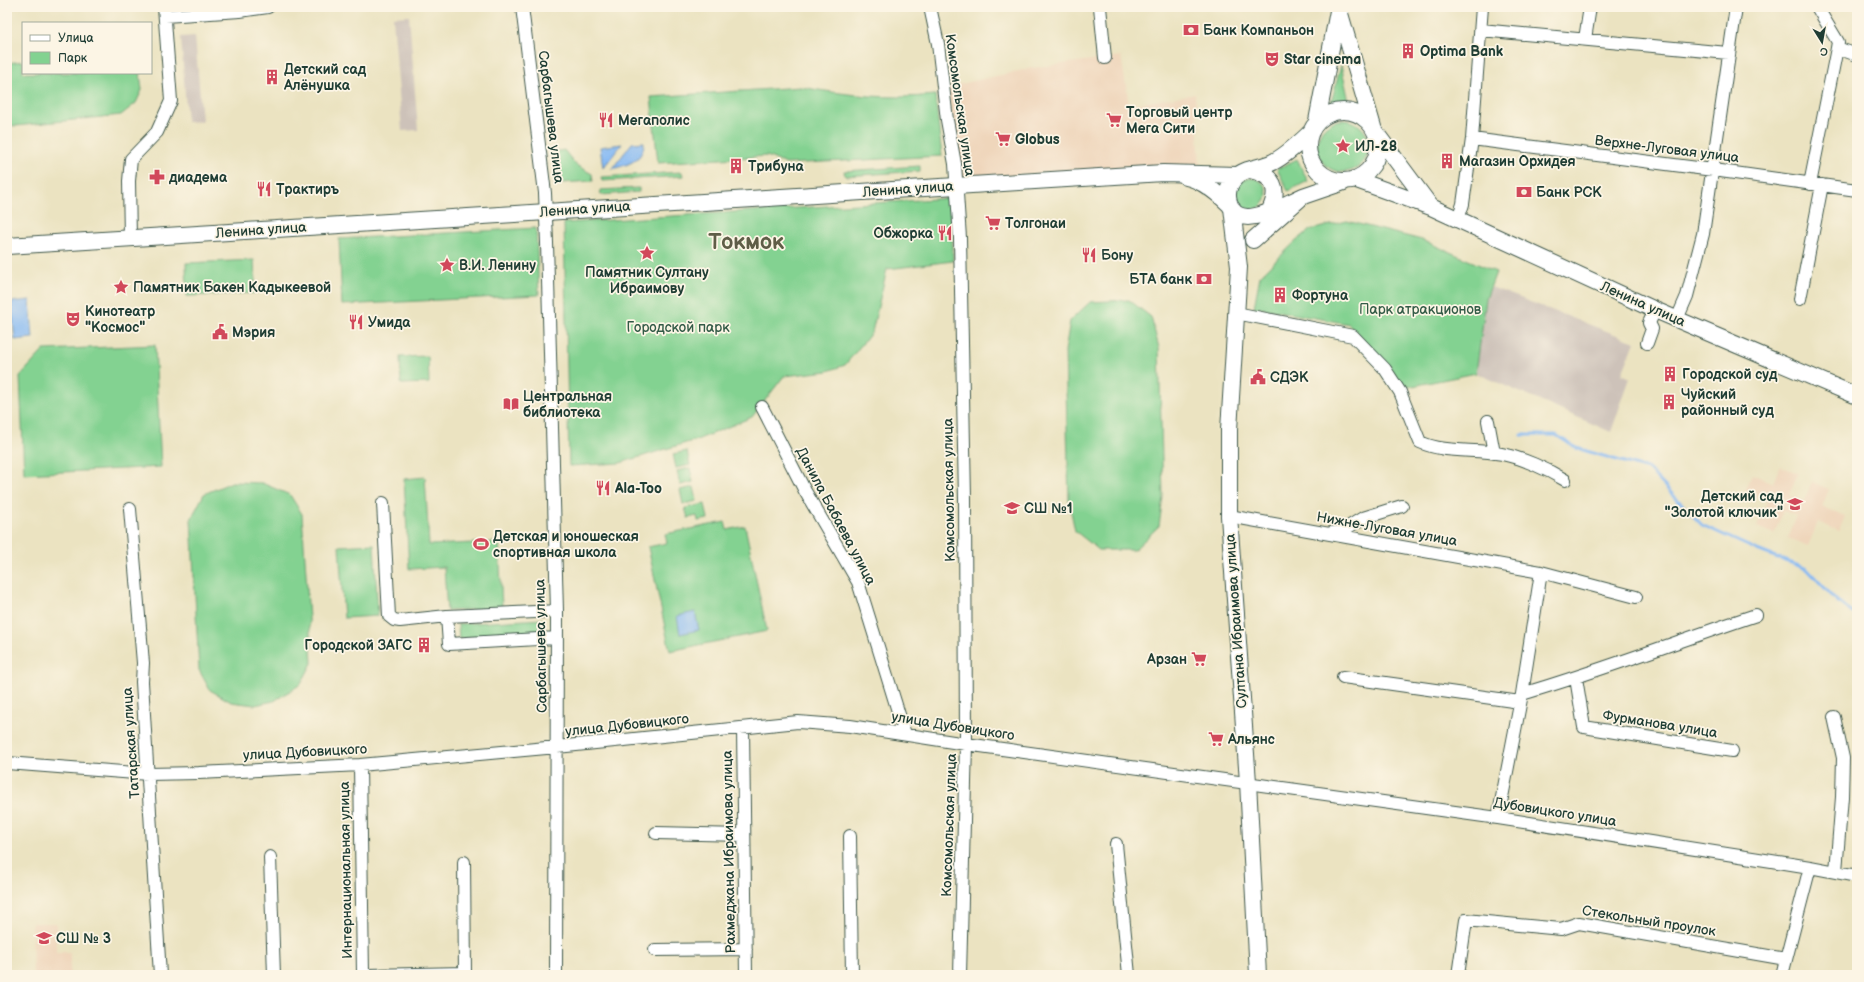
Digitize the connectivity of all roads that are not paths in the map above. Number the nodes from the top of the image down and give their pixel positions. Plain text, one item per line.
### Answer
1 (268, 7) edge
2 (522, 7) edge
3 (930, 7) edge
4 (1100, 7) edge
5 (1338, 7) edge
6 (1482, 7) edge
7 (1590, 7) edge
8 (1736, 7) edge
9 (1817, 7) edge
10 (165, 12) edge
11 (1481, 30) junction
12 (1585, 39) junction
13 (1838, 48) junction
14 (1728, 53) junction
15 (1857, 55) edge
16 (1105, 58) dead end
17 (1314, 126) junction
18 (1374, 129) junction
19 (1472, 140) junction
20 (1712, 170) junction
21 (1163, 173) junction
22 (1243, 173) junction
23 (1351, 180) junction
24 (1816, 185) junction
25 (956, 186) junction
26 (1325, 187) junction
27 (1857, 190) edge
28 (1216, 192) junction
29 (1303, 196) junction
30 (1408, 198) junction
31 (1231, 206) junction
32 (1430, 207) junction
33 (546, 212) junction
34 (1268, 212) junction
35 (1458, 219) junction
36 (1235, 237) junction
37 (130, 238) junction
38 (1252, 240) junction
39 (7, 246) edge
40 (1239, 267) junction
41 (1800, 299) dead end
42 (1655, 310) junction
43 (1236, 313) junction
44 (1677, 319) junction
45 (1647, 343) dead end
46 (1857, 396) edge
47 (762, 407) dead end
48 (1488, 421) dead end
49 (1494, 453) junction
50 (1565, 480) dead end
51 (383, 503) dead end
52 (1402, 506) dead end
53 (130, 509) dead end
54 (1229, 516) junction
55 (1329, 534) junction
56 (1541, 572) junction
57 (1636, 597) dead end
58 (557, 611) junction
59 (1756, 615) dead end
60 (447, 616) junction
61 (556, 638) junction
62 (1343, 677) dead end
63 (1576, 678) junction
64 (1521, 698) junction
65 (1834, 717) dead end
66 (743, 728) junction
67 (905, 734) junction
68 (966, 744) junction
69 (557, 747) junction
70 (1732, 751) dead end
71 (7, 763) edge
72 (360, 764) junction
73 (148, 774) junction
74 (1248, 782) junction
75 (1498, 818) junction
76 (656, 834) dead end
77 (743, 835) junction
78 (850, 836) dead end
79 (1116, 844) dead end
80 (270, 857) dead end
81 (464, 862) dead end
82 (1810, 866) junction
83 (1836, 871) junction
84 (1857, 876) edge
85 (746, 949) junction
86 (655, 950) dead end
87 (1786, 959) junction
88 (465, 974) edge
89 (160, 975) edge
90 (274, 975) edge
91 (363, 975) edge
92 (369, 975) edge
93 (556, 975) edge
94 (746, 975) edge
95 (852, 975) edge
96 (960, 975) edge
97 (1129, 975) edge
98 (1258, 975) edge
99 (1458, 975) edge
100 (1782, 975) edge

1 - 10 street
2 - 33 street, Сарбагышева улица
3 - 25 street, Комсомольская улица
4 - 16 street
5 - 17 main road
5 - 18 main road
6 - 11 street
7 - 12 street
8 - 14 street
9 - 13 street
10 - 37 street
11 - 12 street
11 - 19 street
12 - 14 street
13 - 15 street
13 - 24 street
14 - 20 street
17 - 18 main road
17 - 22 main road
17 - 23 main road
18 - 23 main road
18 - 32 main road
19 - 20 street, Верхне-Луговая улица
19 - 35 street
20 - 24 street, Верхне-Луговая улица
20 - 44 street
21 - 22 main road
21 - 25 main road, Ленина улица
21 - 28 main road
22 - 31 main road
22 - 34 main road
23 - 26 main road
23 - 30 main road
24 - 27 street, Верхне-Луговая улица
24 - 41 street
25 - 33 main road, Ленина улица
25 - 68 street, Комсомольская улица
26 - 29 main road
26 - 30 main road
28 - 31 main road
28 - 36 main road
29 - 34 main road
29 - 38 main road
30 - 32 main road, Ленина улица
31 - 34 main road
31 - 36 main road
32 - 35 main road, Ленина улица
33 - 37 main road, Ленина улица
33 - 58 street, Сарбагышева улица
34 - 38 main road
35 - 42 main road, Ленина улица
36 - 40 main road
37 - 39 main road, Ленина улица
38 - 40 main road
40 - 43 main road, Султана Ибраимова улица
42 - 44 main road, Ленина улица
42 - 45 street
43 - 49 street
43 - 54 main road, Султана Ибраимова улица
44 - 46 main road, Ленина улица
47 - 67 street, Данила Бабаева улица
48 - 49 street
49 - 50 street
51 - 60 street
52 - 55 street
53 - 73 street, Татарская улица
54 - 55 street, Нижне-Луговая улица
54 - 74 main road, Султана Ибраимова улица
55 - 56 street, Нижне-Луговая улица
56 - 57 street, Нижне-Луговая улица
56 - 64 street
58 - 60 street
58 - 61 street, Сарбагышева улица
59 - 63 street
60 - 61 street
61 - 69 street, Сарбагышева улица
62 - 64 street
63 - 64 street
63 - 70 street, Фурманова улица
64 - 75 street
65 - 83 street
66 - 67 street, улица Дубовицкого
66 - 69 street, улица Дубовицкого
66 - 77 street, Рахмеджана Ибраимова улица
67 - 68 street, улица Дубовицкого
68 - 74 street, улица Дубовицкого
68 - 96 street, Комсомольская улица
69 - 72 street, улица Дубовицкого
69 - 93 street, Сарбагышева улица
71 - 73 street, улица Дубовицкого
72 - 73 street, улица Дубовицкого
72 - 91 street, Интернациональная улица
73 - 89 street, Татарская улица
74 - 75 street, Дубовицкого улица
74 - 98 main road, Султана Ибраимова улица
75 - 82 street, Дубовицкого улица
76 - 77 street
77 - 85 street, Рахмеджана Ибраимова улица
78 - 95 street
79 - 97 street
80 - 90 street
81 - 88 street
82 - 83 street, Дубовицкого улица
82 - 87 street
83 - 84 street, Дубовицкого улица
85 - 86 street
85 - 94 street, Рахмеджана Ибраимова улица
87 - 99 street, Стекольный проулок
87 - 100 street
88 - 92 street

